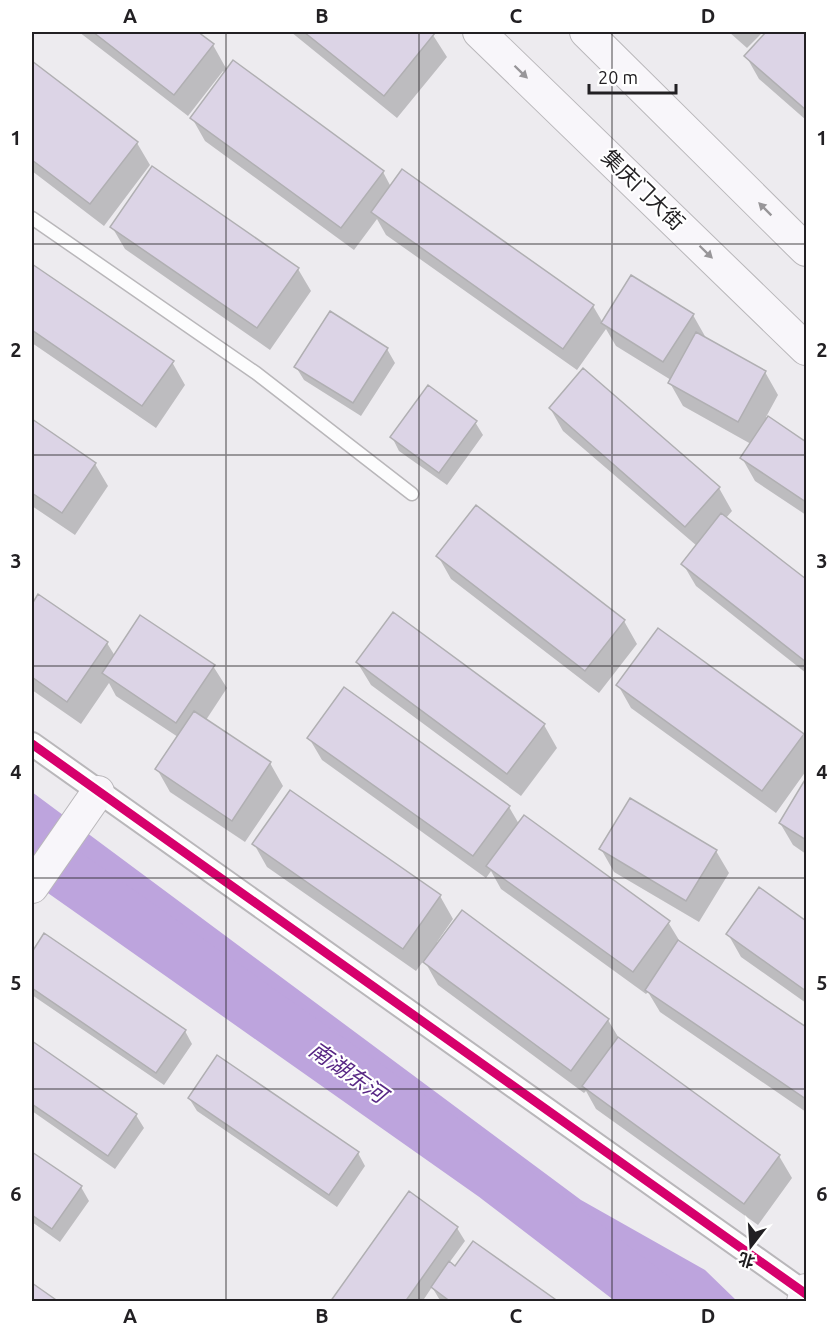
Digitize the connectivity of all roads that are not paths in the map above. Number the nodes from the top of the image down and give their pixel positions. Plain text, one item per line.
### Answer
1 (479, 32) edge
2 (586, 32) edge
3 (32, 218) edge
4 (807, 250) edge
5 (807, 349) edge
6 (412, 494) dead end
7 (32, 744) edge
8 (98, 792) junction
9 (32, 887) edge
10 (805, 1295) edge

1 -> 5 main road, 集庆门大街
4 -> 2 main road
3 - 6 lane
7 - 8 street
8 - 9 main road
8 - 10 street

